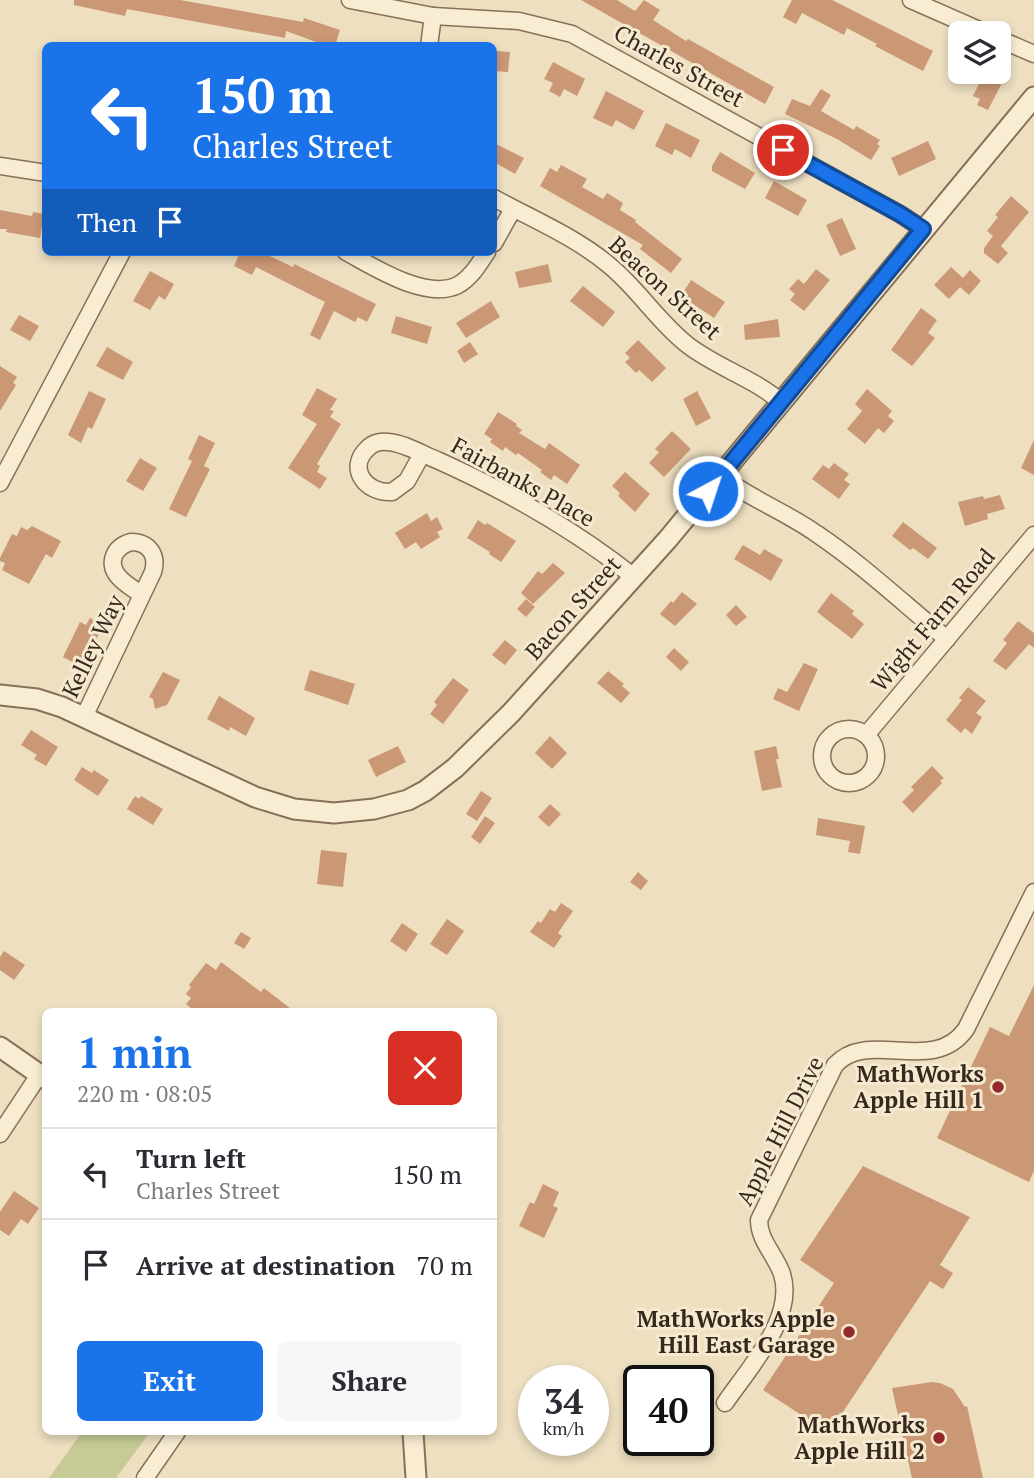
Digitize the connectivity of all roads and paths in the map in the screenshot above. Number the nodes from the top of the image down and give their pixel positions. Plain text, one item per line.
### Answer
1 (350, 0) edge
2 (911, 0) edge
3 (433, 16) junction
4 (959, 21) edge
5 (430, 42) edge
6 (1011, 44) edge
7 (1034, 54) edge
8 (1034, 97) edge
9 (0, 166) edge
10 (42, 172) edge
11 (497, 200) edge
12 (513, 209) junction
13 (923, 229) junction
14 (497, 238) edge
15 (120, 256) edge
16 (353, 256) edge
17 (484, 256) edge
18 (781, 402) junction
19 (422, 454) dead end
20 (720, 477) junction
21 (0, 483) edge
22 (1034, 535) edge
23 (634, 577) junction
24 (142, 595) dead end
25 (947, 639) junction
26 (0, 695) edge
27 (84, 717) junction
28 (867, 734) dead end
29 (1034, 892) edge
30 (0, 1047) edge
31 (42, 1077) edge
32 (0, 1134) edge
33 (725, 1403) dead end
34 (175, 1435) edge
35 (413, 1435) edge
36 (145, 1478) edge
37 (416, 1478) edge

1 - 3 street, Charles Street
2 - 4 street
3 - 5 street
3 - 13 street, Charles Street
6 - 7 street
8 - 13 street, Bacon Street
9 - 10 street
11 - 12 street, Beacon Street
12 - 14 street
12 - 18 street, Beacon Street
13 - 18 street, Bacon Street
15 - 21 street
16 - 17 street
18 - 20 street, Bacon Street
19 - 23 street, Fairbanks Place
20 - 23 street, Bacon Street
20 - 25 street
22 - 25 street, Wight Farm Road
23 - 27 street, Bacon Street
24 - 27 street, Kelley Way
25 - 28 street, Wight Farm Road
26 - 27 street, Bacon Street
29 - 33 street, Apple Hill Drive
30 - 31 street
31 - 32 street
34 - 36 street
35 - 37 street

